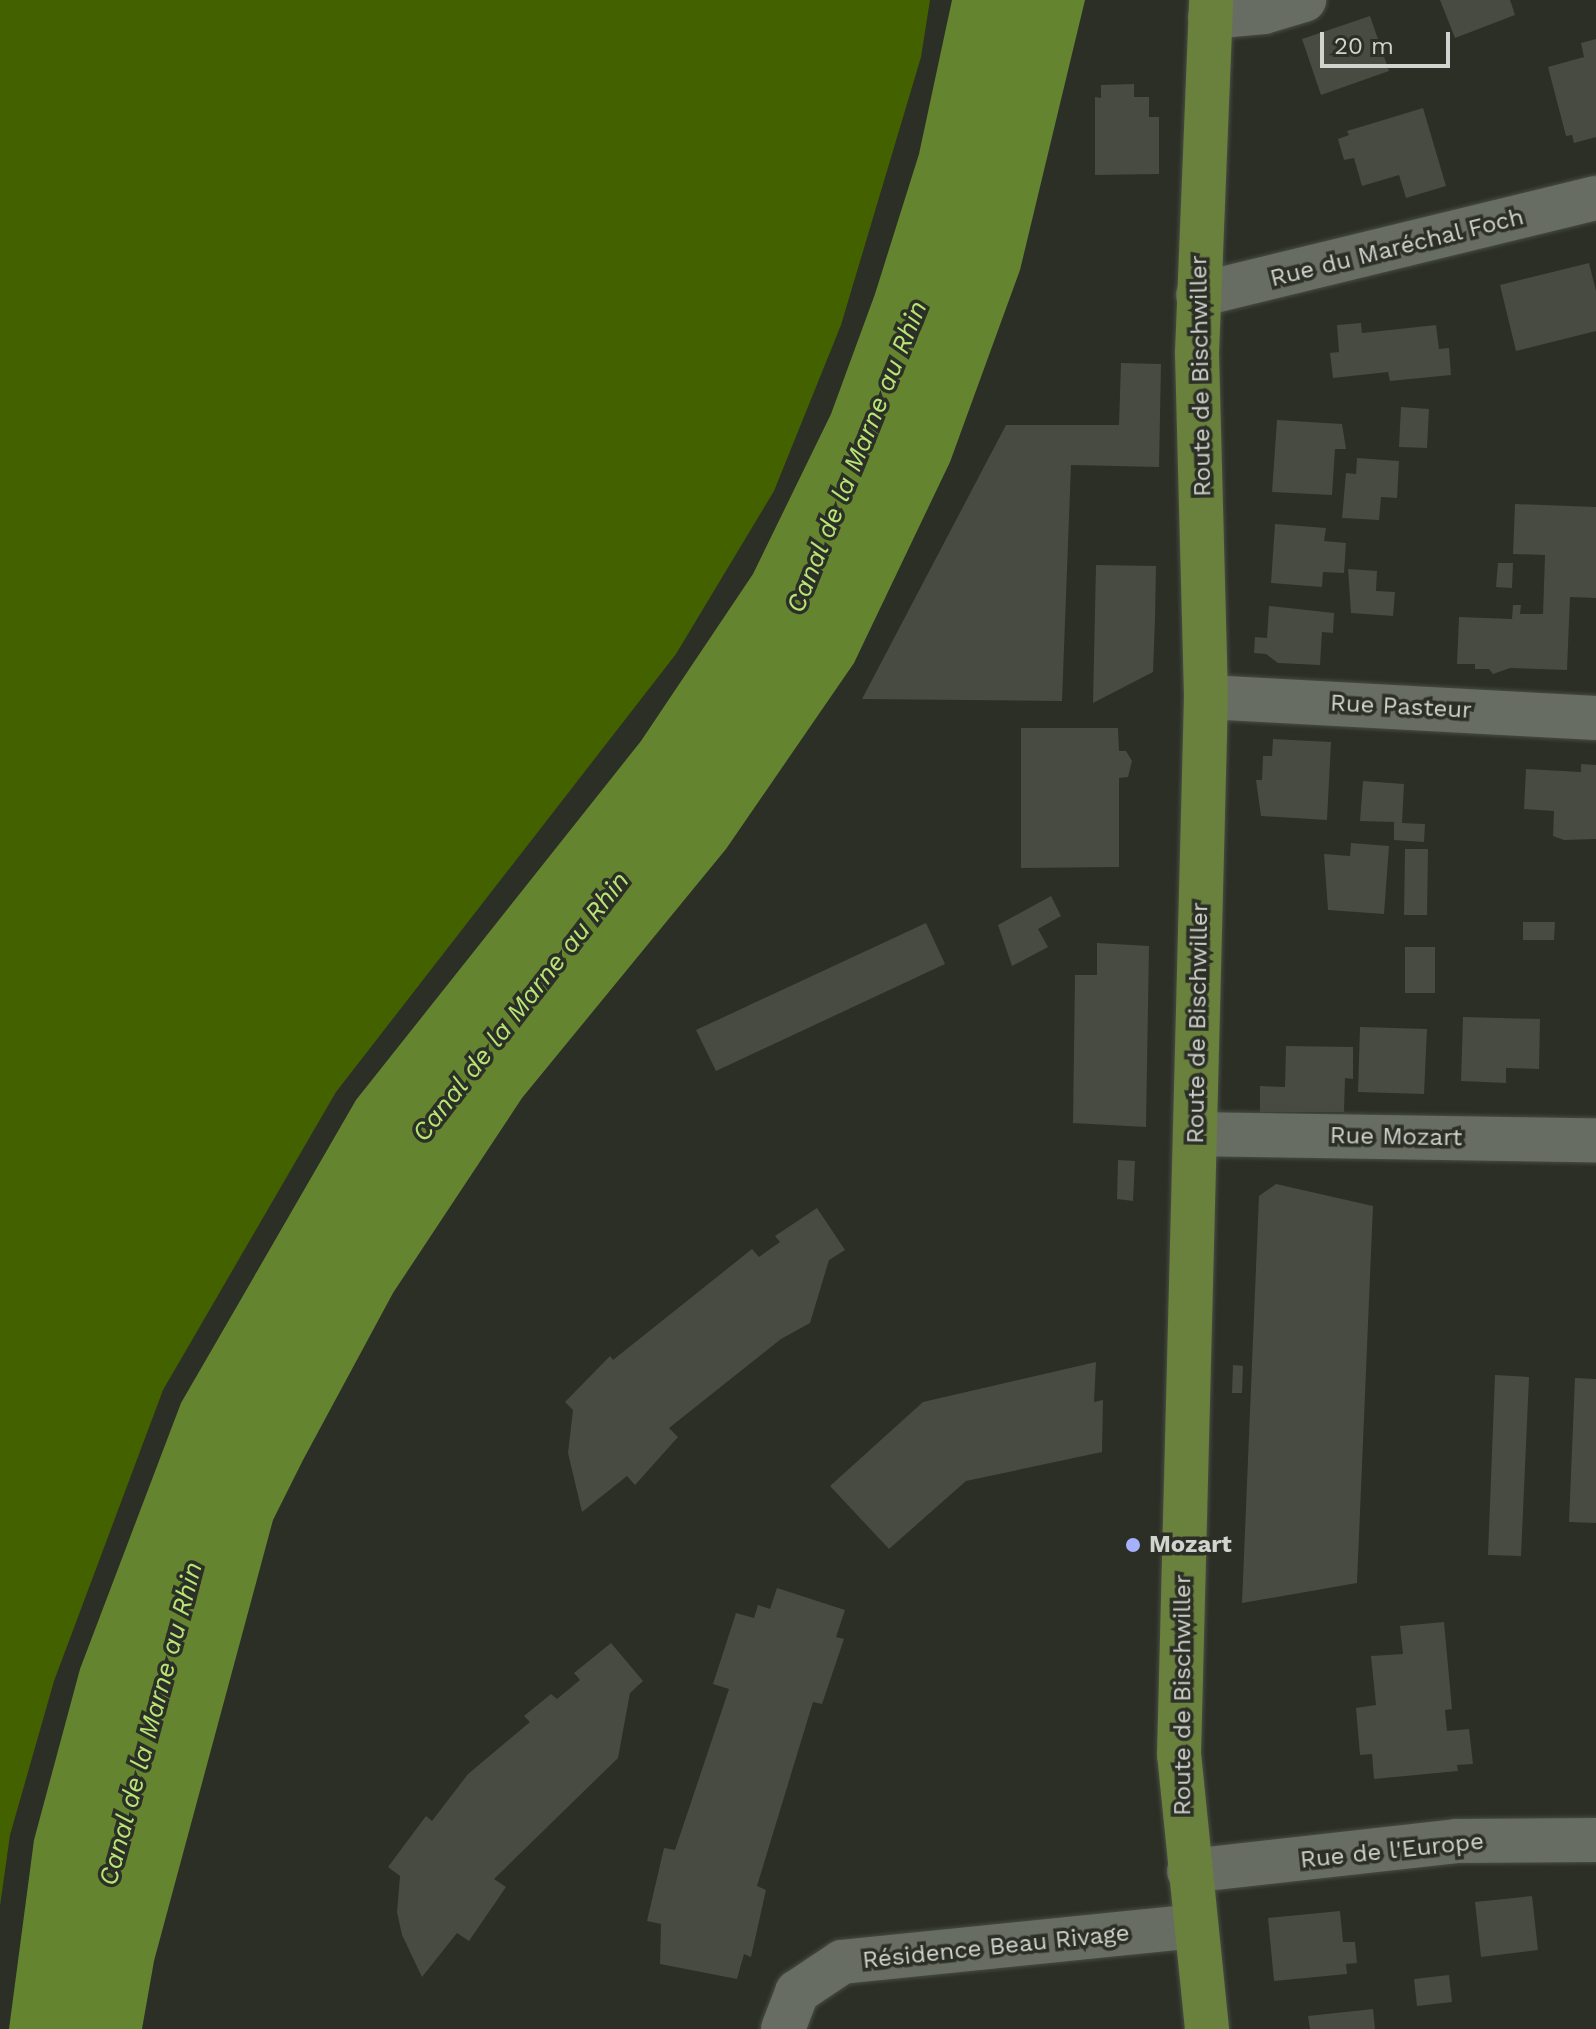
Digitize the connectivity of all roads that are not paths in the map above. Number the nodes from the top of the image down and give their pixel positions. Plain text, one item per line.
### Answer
1 (1304, 0) edge
2 (1210, 8) edge
3 (1596, 198) edge
4 (1198, 295) junction
5 (1206, 697) junction
6 (1596, 718) edge
7 (1196, 1134) junction
8 (1596, 1140) edge
9 (1596, 1840) edge
10 (1189, 1871) junction
11 (1195, 1926) junction
12 (783, 2029) edge
13 (1207, 2029) edge

1 - 2 street
2 - 4 main road, Route de Bischwiller
3 - 4 street, Rue du Maréchal Foch
4 - 5 main road, Route de Bischwiller
5 - 6 street, Rue Pasteur
5 - 7 main road, Route de Bischwiller
7 - 8 street, Rue Mozart
7 - 10 main road, Route de Bischwiller
9 - 10 street, Rue de l'Europe
10 - 11 main road, Route de Bischwiller
11 - 12 street, Résidence Beau Rivage
11 - 13 main road, Route de Bischwiller

